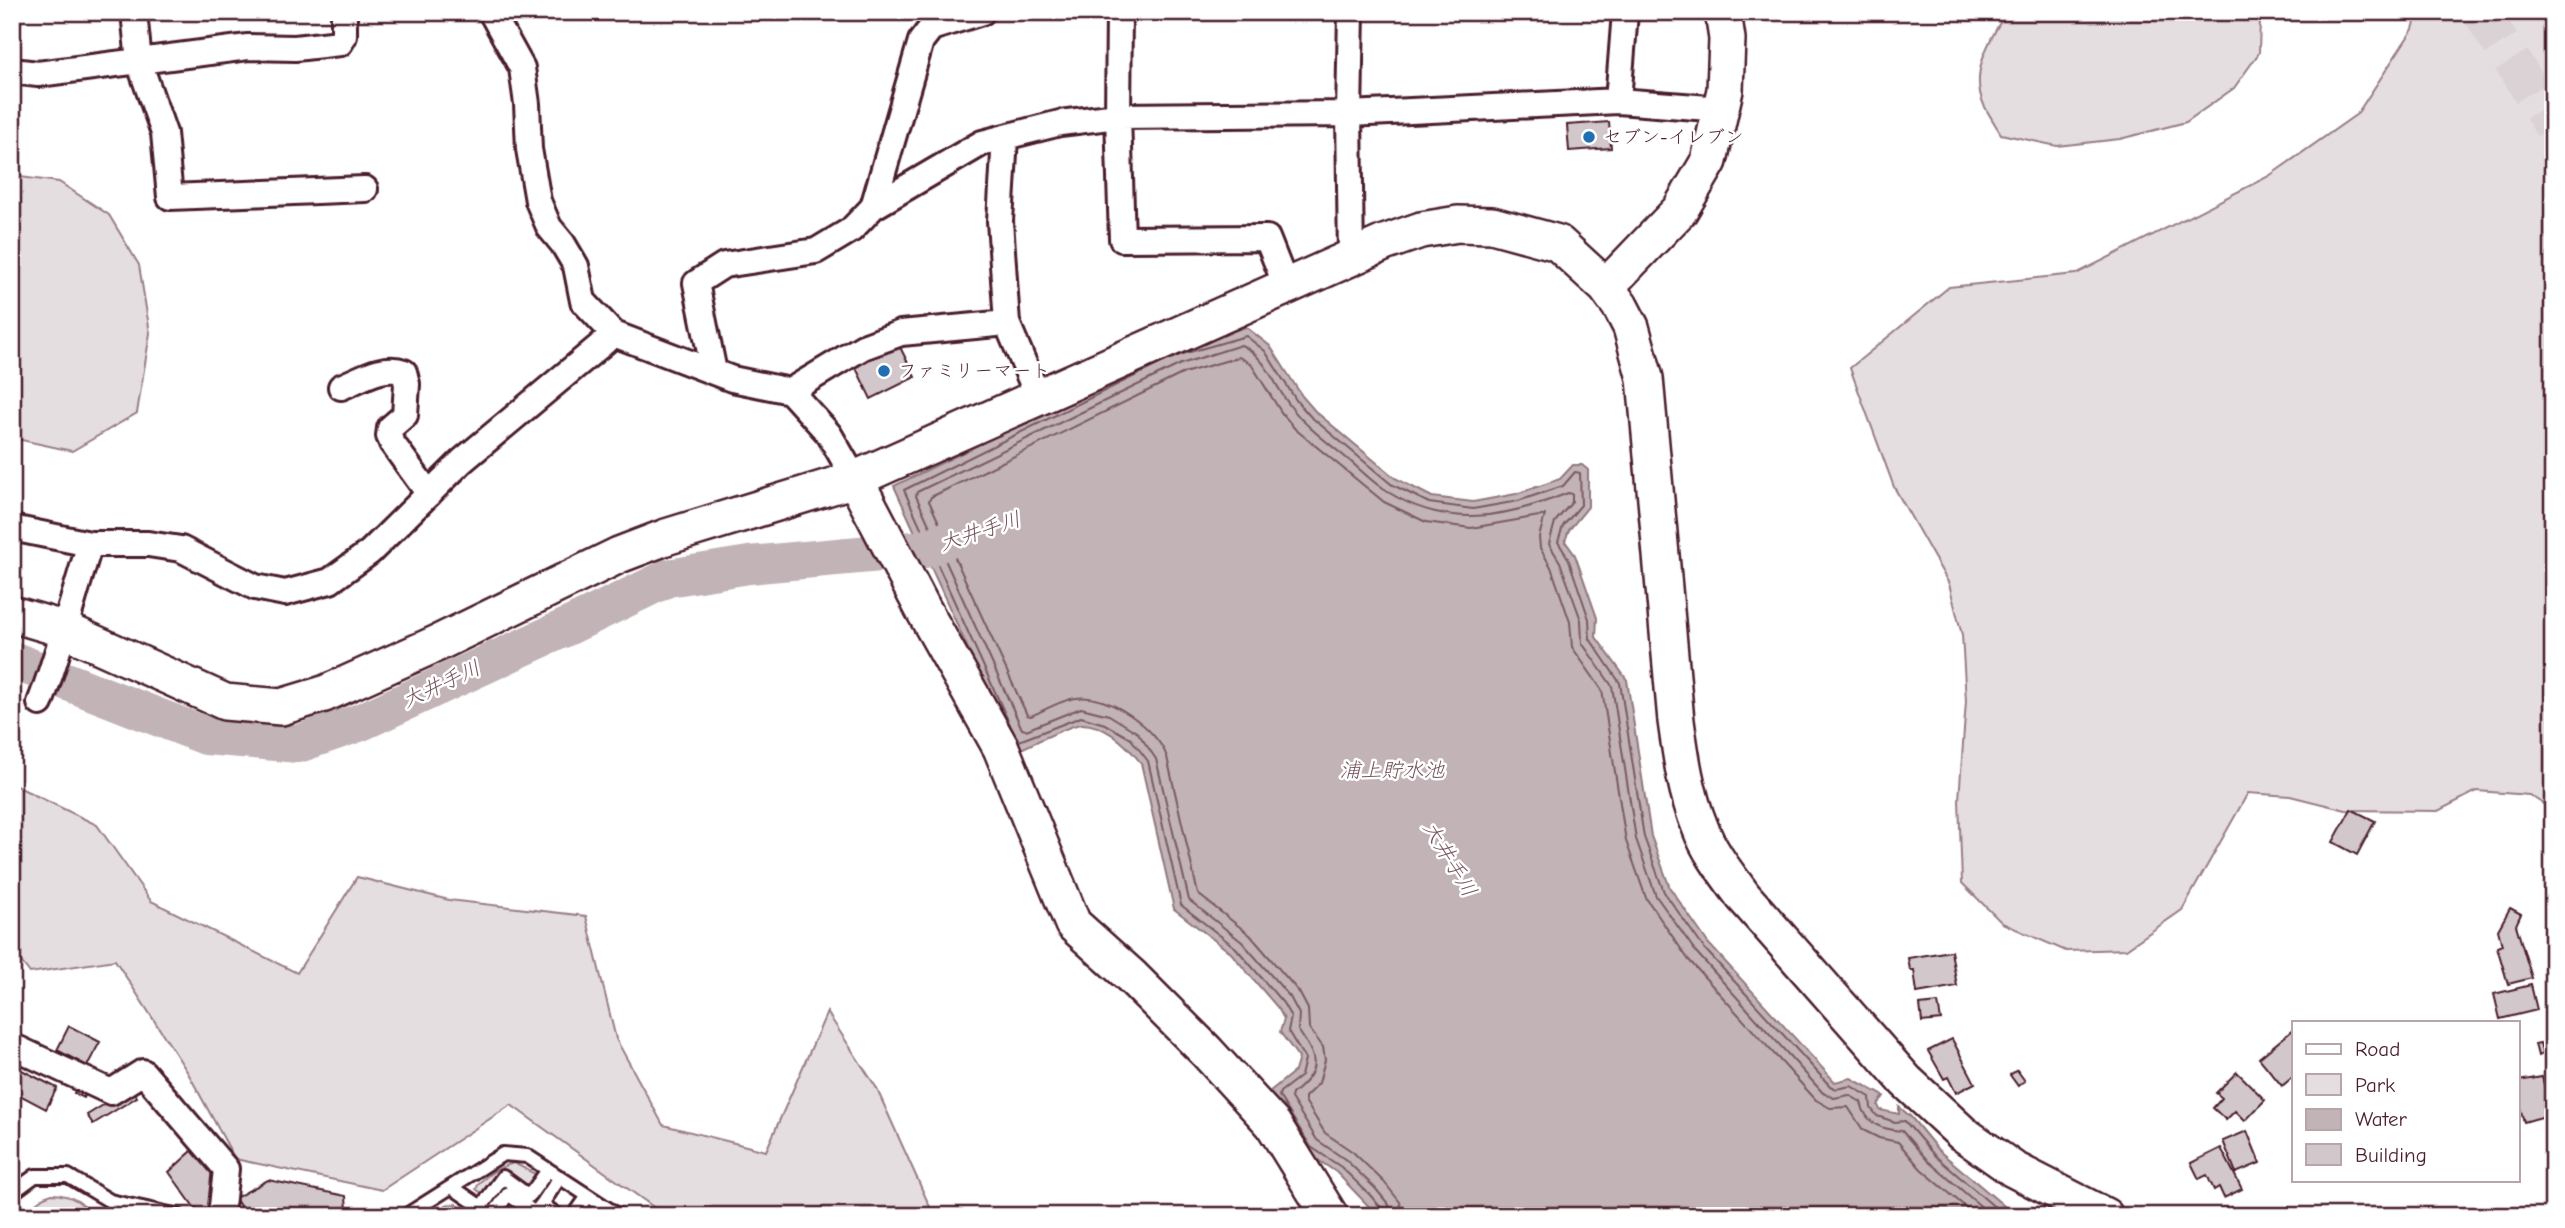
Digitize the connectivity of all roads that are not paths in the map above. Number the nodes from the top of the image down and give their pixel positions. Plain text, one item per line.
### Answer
1 (134, 12) edge
2 (344, 12) edge
3 (491, 12) edge
4 (982, 12) edge
5 (1119, 12) edge
6 (1351, 12) edge
7 (1625, 12) edge
8 (1723, 12) edge
9 (139, 62) junction
10 (12, 71) edge
11 (1618, 101) junction
12 (1722, 109) junction
13 (1349, 114) junction
14 (1118, 116) junction
15 (1005, 137) junction
16 (365, 189) dead end
17 (873, 207) junction
18 (1350, 258) junction
19 (1286, 286) junction
20 (1606, 287) junction
21 (1007, 323) junction
22 (614, 334) junction
23 (714, 372) junction
24 (341, 387) dead end
25 (790, 391) junction
26 (1038, 397) junction
27 (855, 479) junction
28 (429, 494) junction
29 (12, 528) edge
30 (90, 544) junction
31 (12, 614) edge
32 (60, 645) junction
33 (40, 703) dead end
34 (12, 1046) edge
35 (554, 1173) junction
36 (453, 1187) junction
37 (12, 1193) edge
38 (588, 1196) junction
39 (110, 1201) junction
40 (542, 1204) junction
41 (486, 1213) edge
42 (410, 1215) edge
43 (120, 1216) edge
44 (178, 1216) edge
45 (221, 1216) edge
46 (558, 1216) edge
47 (574, 1216) edge
48 (619, 1216) edge
49 (1330, 1216) edge
50 (2105, 1216) edge

1 - 9 street
2 - 9 street
3 - 22 street
4 - 17 street
5 - 14 street
6 - 13 street
7 - 11 street
8 - 12 street
9 - 10 street
9 - 16 street
11 - 12 street
11 - 13 street
12 - 20 street
13 - 14 street
13 - 18 street
14 - 15 street
14 - 19 street
15 - 17 street
15 - 21 street
17 - 23 street
18 - 19 street
18 - 20 street
19 - 26 street
20 - 50 street
21 - 25 street
21 - 26 street
22 - 23 street
22 - 28 street
23 - 25 street
24 - 28 street
25 - 27 street
26 - 27 street
27 - 32 street
27 - 49 street
28 - 30 street
29 - 30 street
30 - 32 street
31 - 32 street
32 - 33 street
34 - 45 street
35 - 36 lane
35 - 38 lane
35 - 40 lane
35 - 41 lane
36 - 41 lane
36 - 42 lane
37 - 39 lane
38 - 47 lane
38 - 48 lane
39 - 43 lane
39 - 44 lane
40 - 41 lane
40 - 46 lane

